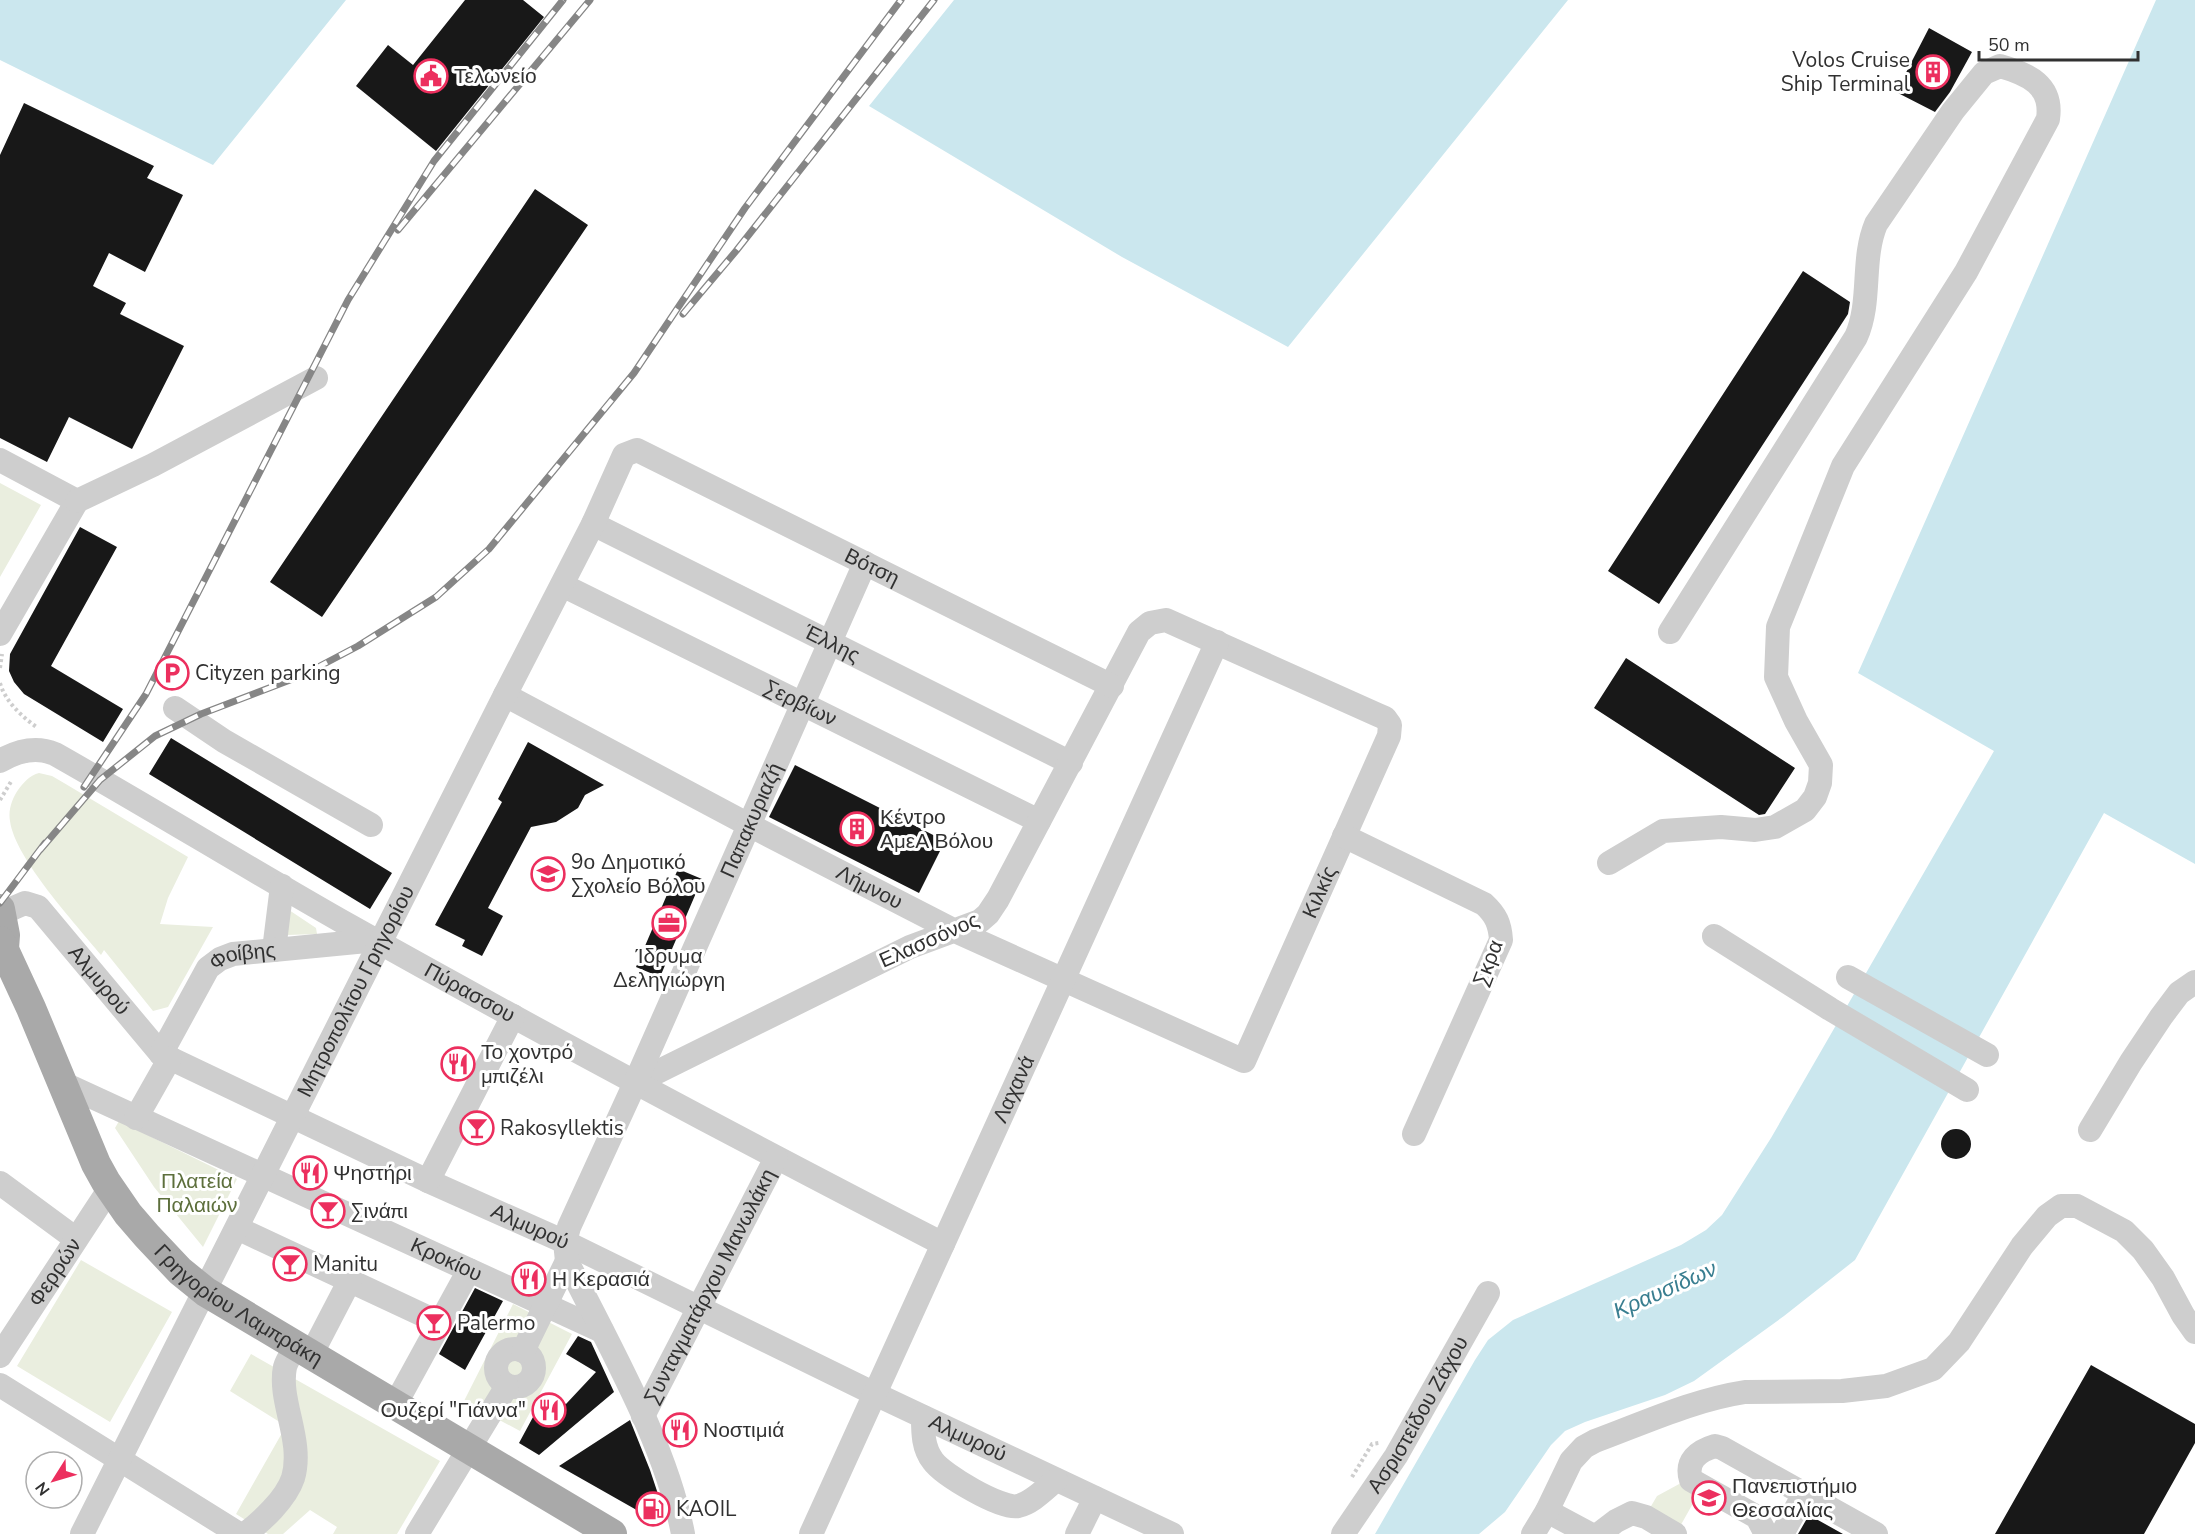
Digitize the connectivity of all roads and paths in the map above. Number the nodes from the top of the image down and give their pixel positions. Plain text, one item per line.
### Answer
1 (316, 378) dead end
2 (632, 451) joint
3 (0, 460) edge
4 (77, 501) junction
5 (593, 524) junction
6 (865, 563) junction
7 (562, 585) junction
8 (1670, 632) dead end
9 (0, 634) edge
10 (829, 642) junction
11 (1217, 642) junction
12 (1112, 686) junction
13 (505, 695) junction
14 (802, 704) junction
15 (175, 708) dead end
16 (0, 761) edge
17 (1071, 763) junction
18 (1039, 821) junction
19 (371, 825) dead end
20 (749, 825) junction
21 (1344, 836) junction
22 (1609, 863) dead end
23 (282, 886) junction
24 (953, 930) junction
25 (1, 933) edge
26 (1714, 936) dead end
27 (379, 941) junction
28 (274, 950) junction
29 (1848, 977) dead end
30 (1064, 981) junction
31 (2195, 982) edge
32 (513, 1016) junction
33 (1987, 1055) dead end
34 (165, 1056) junction
35 (1244, 1061) joint
36 (62, 1083) junction
37 (635, 1083) junction
38 (1967, 1090) dead end
39 (292, 1117) junction
40 (136, 1118) junction
41 (2090, 1130) dead end
42 (1413, 1134) dead end
43 (776, 1158) junction
44 (262, 1175) junction
45 (428, 1181) junction
46 (0, 1183) edge
47 (110, 1188) junction
48 (237, 1228) junction
49 (76, 1239) junction
50 (943, 1244) junction
51 (566, 1252) junction
52 (469, 1270) junction
53 (350, 1280) junction
54 (206, 1292) junction
55 (1488, 1293) dead end
56 (544, 1304) junction
57 (699, 1308) junction
58 (440, 1323) junction
59 (602, 1331) junction
60 (2195, 1332) edge
61 (303, 1351) junction
62 (0, 1356) edge
63 (0, 1385) edge
64 (875, 1394) junction
65 (395, 1405) junction
66 (643, 1416) junction
67 (923, 1417) junction
68 (468, 1449) junction
69 (120, 1460) junction
70 (1056, 1480) junction
71 (1804, 1494) junction
72 (1095, 1498) junction
73 (1547, 1511) junction
74 (601, 1531) edge
75 (82, 1534) edge
76 (239, 1534) edge
77 (245, 1534) edge
78 (417, 1534) edge
79 (683, 1534) edge
80 (811, 1534) edge
81 (1077, 1534) edge
82 (1172, 1534) edge
83 (1342, 1534) edge
84 (1533, 1534) edge
85 (1590, 1534) edge
86 (1599, 1534) edge
87 (1675, 1534) edge
88 (1766, 1534) edge
89 (1782, 1534) edge
90 (1876, 1534) edge

1 - 4 street
2 - 5 street, Μητροπολίτου Γρηγορίου
2 - 6 street, Βότση
3 - 4 street
4 - 9 street
5 - 7 street, Μητροπολίτου Γρηγορίου
5 - 10 street, Έλλης
6 - 10 street, Παπακυριαζή
6 - 12 street, Βότση
7 - 13 street, Μητροπολίτου Γρηγορίου
7 - 14 street, Σερβίων
8 - 22 street
10 - 14 street, Παπακυριαζή
10 - 17 street, Έλλης
11 - 12 street, Ελασσόνος
11 - 21 street, Κιλκίς
11 - 30 street, Λαχανά
12 - 17 street, Ελασσόνος
13 - 20 street, Λήμνου
13 - 27 street, Μητροπολίτου Γρηγορίου
14 - 18 street, Σερβίων
14 - 20 street, Παπακυριαζή
15 - 19 street
16 - 23 street, Πύρασσου
17 - 18 street, Ελασσόνος
18 - 24 street, Ελασσόνος
20 - 24 street, Λήμνου
20 - 37 street, Παπακυριαζή
21 - 35 street, Κιλκίς
21 - 42 street, Σκρα
23 - 27 street, Πύρασσου
23 - 28 street
24 - 30 street, Λήμνου
24 - 37 street, Ελασσόνος
25 - 34 street, Αλμυρού
25 - 36 main road, Γρηγορίου Λαμπράκη
26 - 38 street
27 - 28 street, Φοίβης
27 - 32 street, Πύρασσου
27 - 39 street, Μητροπολίτου Γρηγορίου
28 - 34 street, Φοίβης
29 - 33 street
30 - 35 street, Λήμνου
30 - 50 street, Λαχανά
31 - 41 street
32 - 37 street, Πύρασσου
32 - 45 street
34 - 39 street, Αλμυρού
34 - 40 street, Φοίβης
36 - 40 street, Κροκίου
36 - 47 main road, Γρηγορίου Λαμπράκη
37 - 43 street, Πύρασσου
37 - 51 street, Παπακυριαζή
39 - 44 street, Μητροπολίτου Γρηγορίου
39 - 45 street, Αλμυρού
40 - 44 street, Κροκίου
43 - 50 street, Πύρασσου
43 - 57 street, Συνταγματάρχου Μανωλάκη
44 - 48 street, Μητροπολίτου Γρηγορίου
44 - 52 street, Κροκίου
45 - 51 street, Αλμυρού
46 - 49 street
47 - 49 street, Φερρών
47 - 54 main road, Γρηγορίου Λαμπράκη
48 - 53 street
48 - 54 street, Μητροπολίτου Γρηγορίου
49 - 62 street, Φερρών
50 - 64 street, Λαχανά
51 - 56 street, Παπακυριαζή
51 - 57 street, Αλμυρού
51 - 59 street
52 - 56 street, Κροκίου
52 - 58 street
53 - 58 street
53 - 61 street
54 - 61 main road, Γρηγορίου Λαμπράκη
54 - 69 street, Μητροπολίτου Γρηγορίου
55 - 83 street, Ασριστείδου Ζάχου
56 - 59 street, Κροκίου
56 - 68 street, Παπακυριαζή
57 - 64 street, Αλμυρού
57 - 66 street, Συνταγματάρχου Μανωλάκη
58 - 65 street
59 - 66 street
60 - 73 street
61 - 65 main road, Γρηγορίου Λαμπράκη
61 - 77 street
63 - 69 street
64 - 67 street, Αλμυρού
64 - 80 street, Λαχανά
65 - 68 main road, Γρηγορίου Λαμπράκη
66 - 79 street
67 - 70 street, Αλμυρού
67 - 70 street
68 - 74 main road, Γρηγορίου Λαμπράκη
68 - 78 street
69 - 75 street, Μητροπολίτου Γρηγορίου
69 - 76 street
70 - 72 street, Αλμυρού
71 - 88 street
71 - 89 street
71 - 90 street
72 - 81 street
72 - 82 street, Αλμυρού
73 - 84 street
73 - 85 street
86 - 87 street

